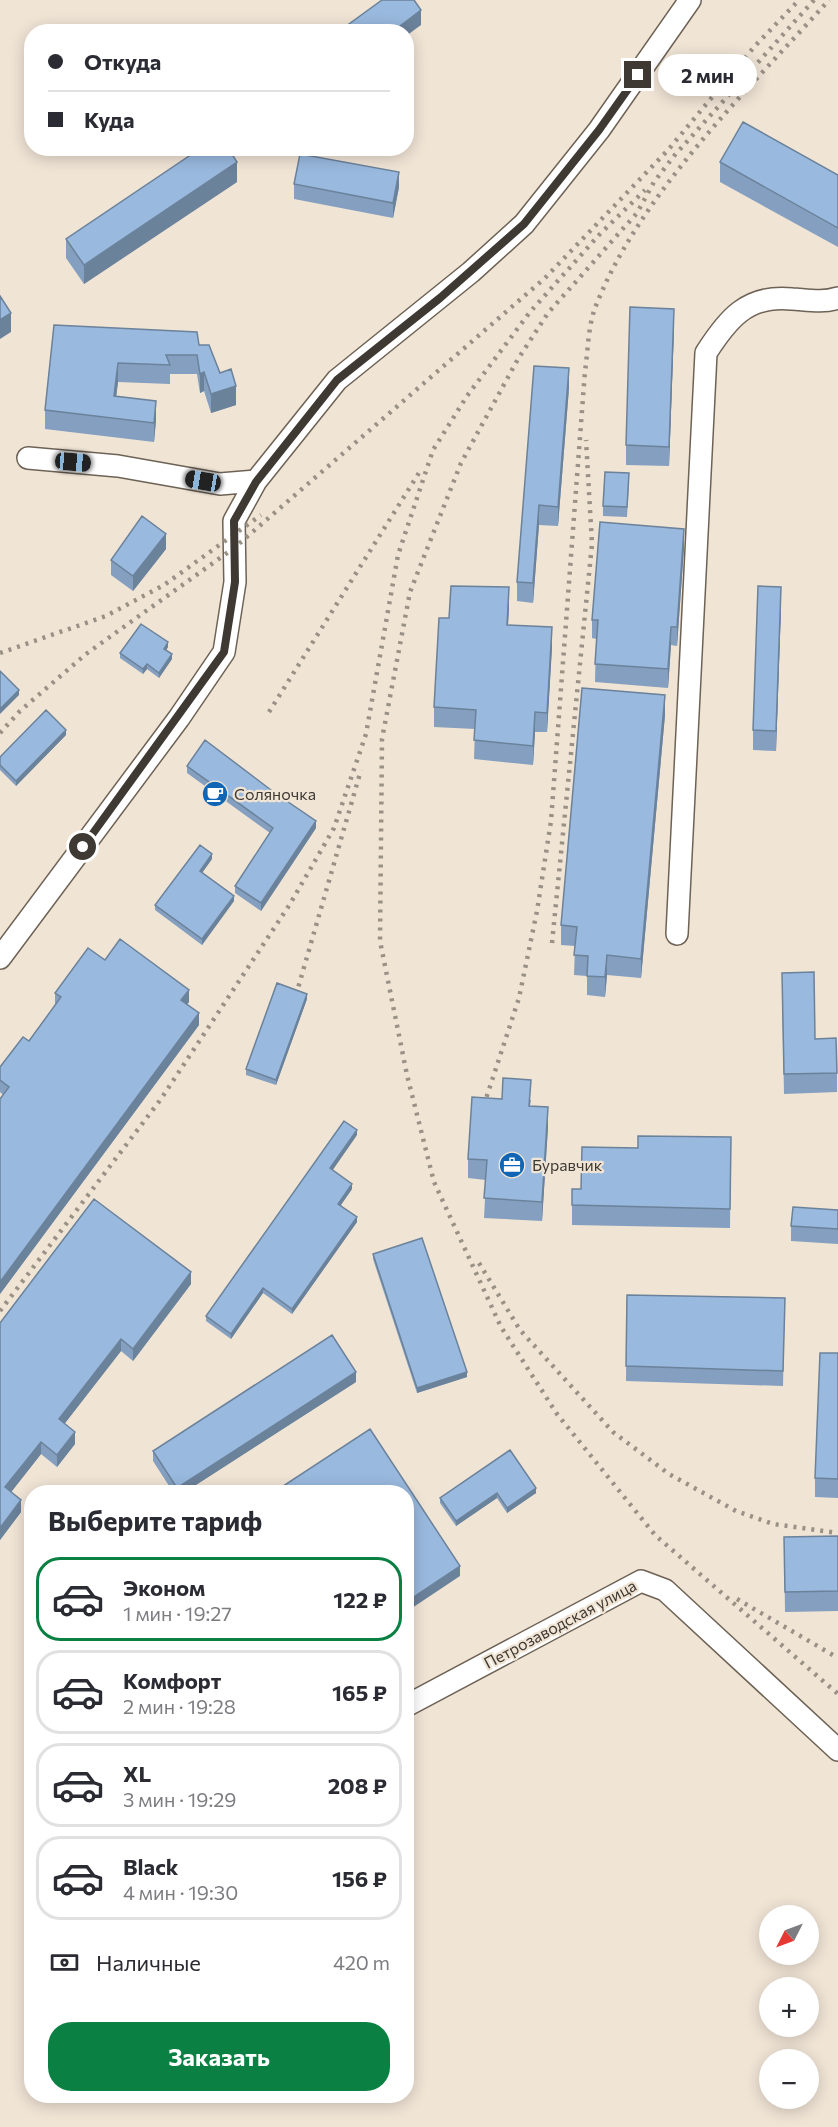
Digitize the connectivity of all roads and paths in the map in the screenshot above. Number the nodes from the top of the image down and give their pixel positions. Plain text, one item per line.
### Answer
1 (690, 0) edge
2 (838, 298) edge
3 (28, 459) dead end
4 (256, 482) junction
5 (676, 934) dead end
6 (0, 957) edge
7 (414, 1702) edge
8 (838, 1750) edge

1 - 4 street
2 - 5 street
3 - 4 street
4 - 6 street
7 - 8 street, Петрозаводская улица

